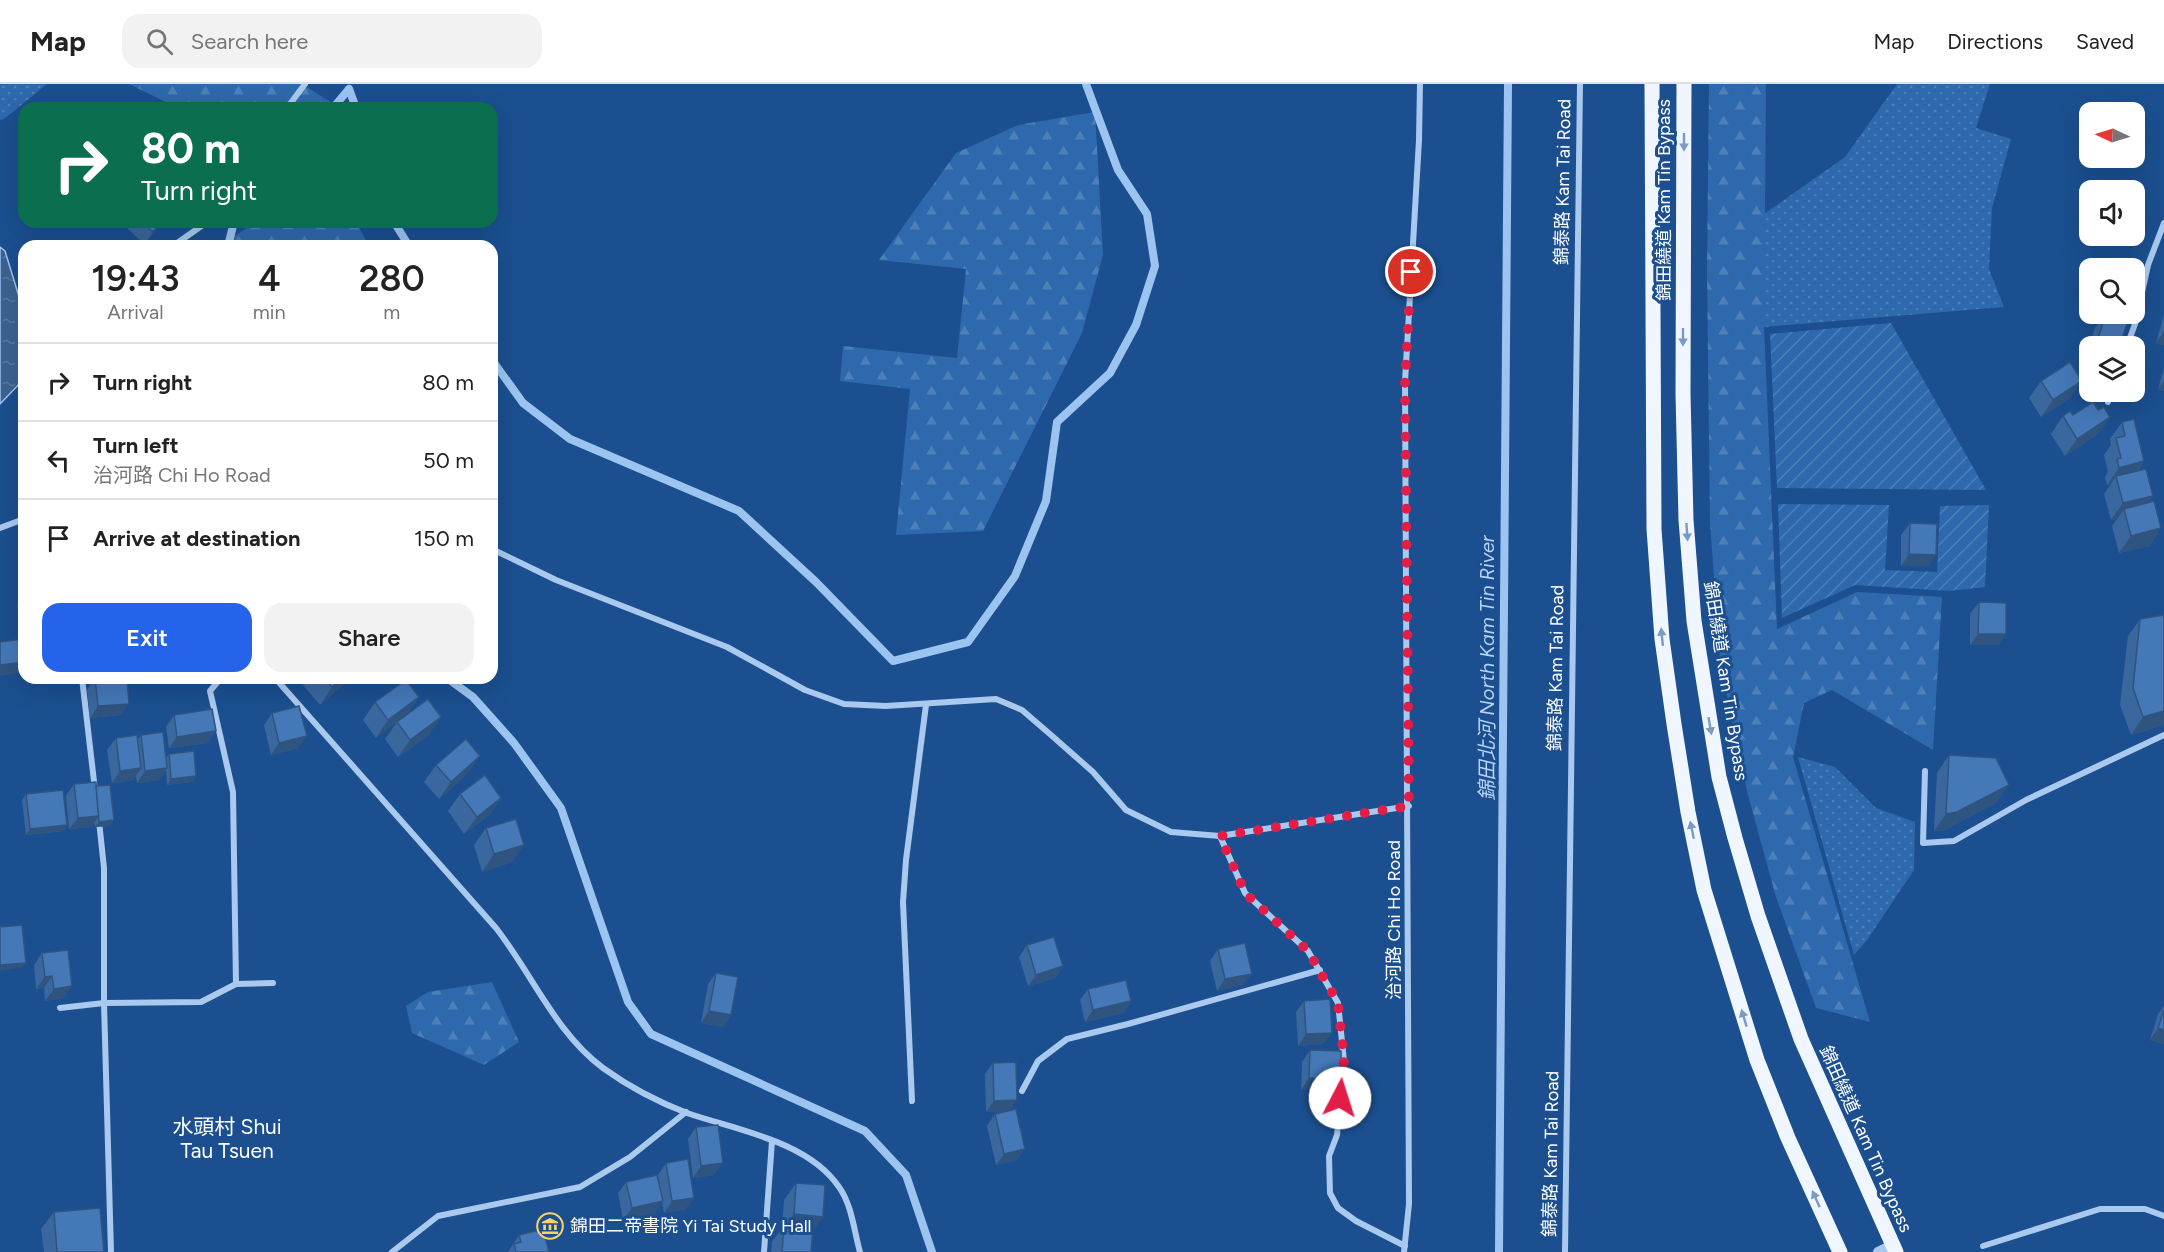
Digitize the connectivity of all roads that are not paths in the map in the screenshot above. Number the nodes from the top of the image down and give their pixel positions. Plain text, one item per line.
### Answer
1 (305, 84) edge
2 (1420, 84) edge
3 (1580, 84) edge
4 (1652, 84) edge
5 (1684, 84) edge
6 (291, 102) edge
7 (2164, 223) edge
8 (198, 228) edge
9 (182, 240) edge
10 (2131, 336) edge
11 (18, 521) edge
12 (0, 528) edge
13 (498, 552) edge
14 (83, 684) edge
15 (216, 684) edge
16 (280, 684) edge
17 (926, 705) junction
18 (2164, 735) edge
19 (1925, 771) dead end
20 (96, 796) edge
21 (1409, 806) junction
22 (97, 808) edge
23 (1220, 836) junction
24 (1320, 970) junction
25 (273, 983) dead end
26 (236, 984) junction
27 (104, 1003) junction
28 (60, 1008) dead end
29 (1022, 1091) dead end
30 (912, 1101) dead end
31 (686, 1112) junction
32 (772, 1141) junction
33 (2164, 1215) edge
34 (1983, 1246) dead end
35 (1405, 1249) edge
36 (1889, 1250) edge
37 (111, 1252) edge
38 (392, 1252) edge
39 (764, 1252) edge
40 (860, 1252) edge
41 (1565, 1252) edge
42 (1840, 1252) edge

1 - 6 street
2 - 21 street, 治河路 Chi Ho Road
3 - 41 street, 錦泰路 Kam Tai Road
42 -> 4 main road, 錦田繞道 Kam Tin Bypass
5 -> 36 main road, 錦田繞道 Kam Tin Bypass
7 - 10 street
8 - 9 street
11 - 12 street
13 - 17 street
14 - 20 street
15 - 26 street
16 - 31 street
17 - 23 street
17 - 30 street
18 - 19 street
21 - 23 street
21 - 35 street, 治河路 Chi Ho Road
22 - 27 street
23 - 24 street
24 - 29 street
24 - 35 street
25 - 26 street
26 - 27 street
27 - 28 street
27 - 37 street
31 - 32 street
31 - 38 street
32 - 39 street
32 - 40 street
33 - 34 street

